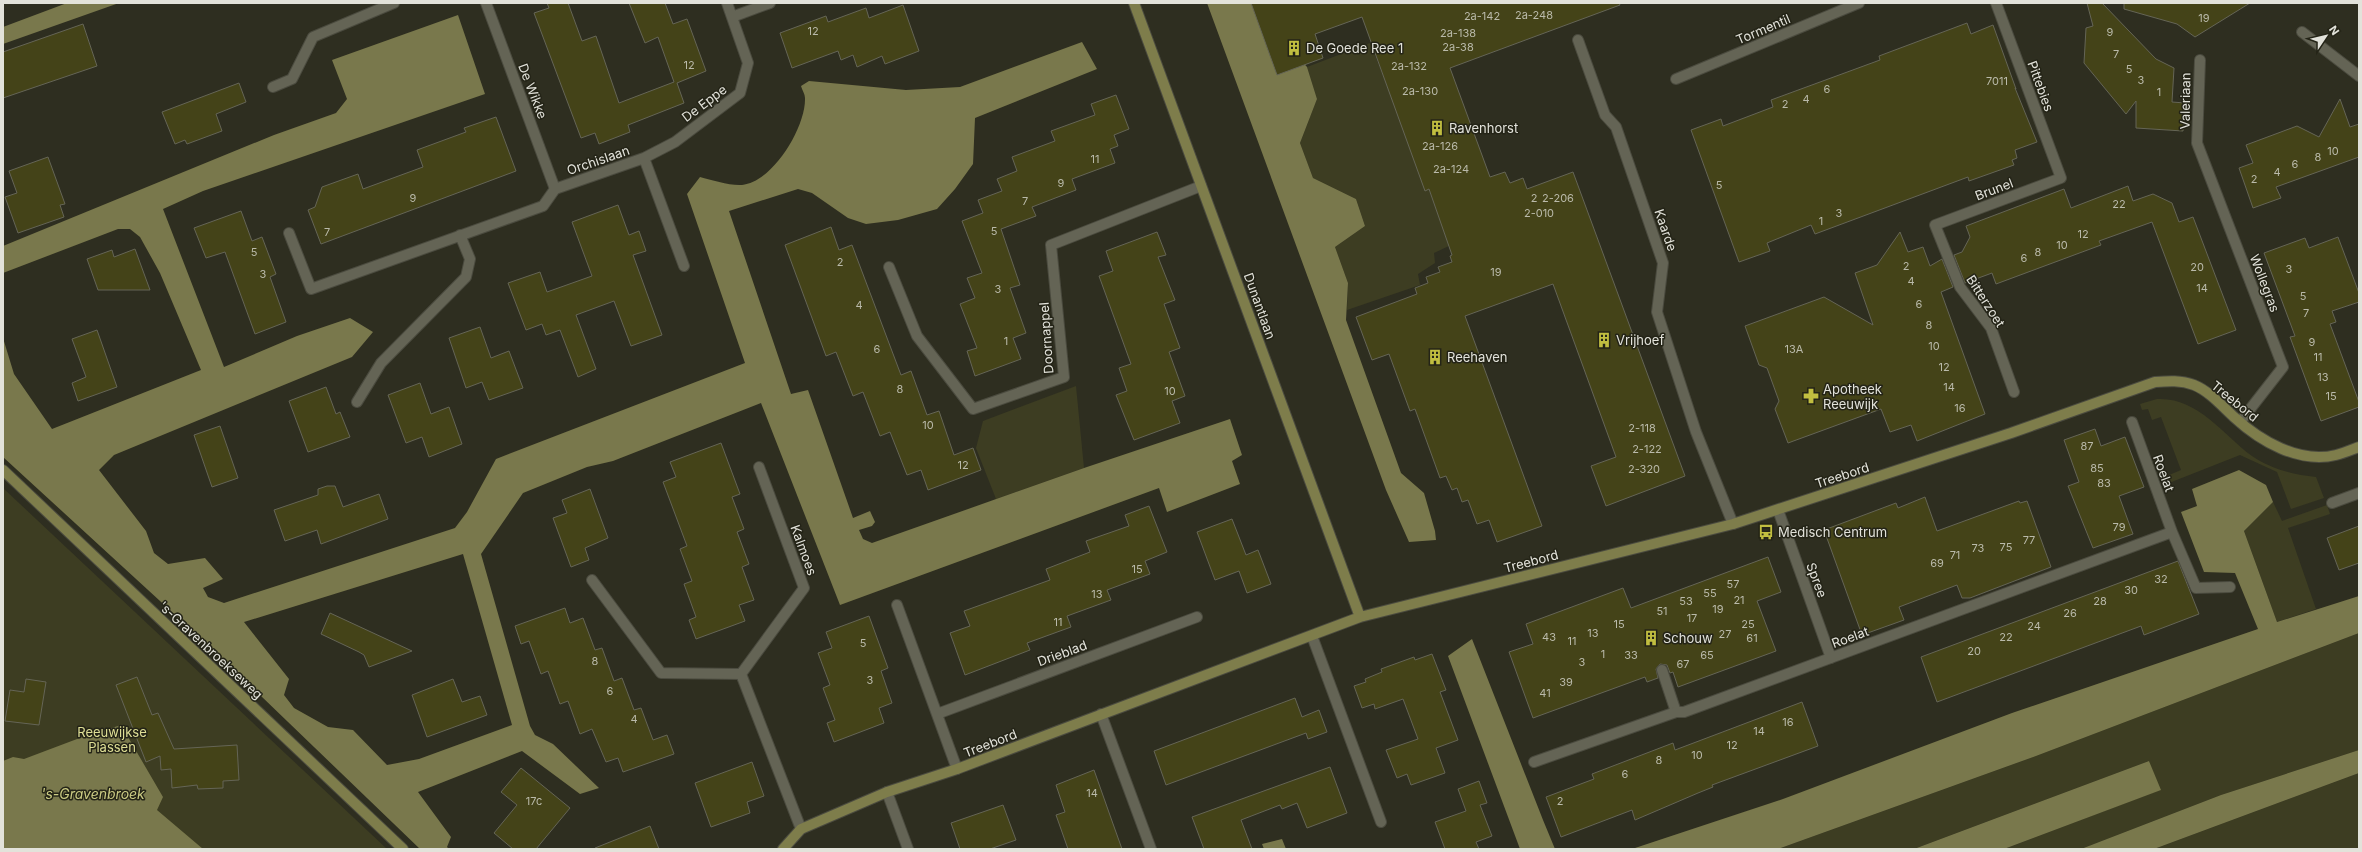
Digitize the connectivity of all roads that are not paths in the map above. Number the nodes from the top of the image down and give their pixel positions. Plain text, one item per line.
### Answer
1 (394, 3) edge
2 (486, 3) edge
3 (727, 3) edge
4 (770, 3) edge
5 (1134, 3) edge
6 (1859, 3) edge
7 (1996, 3) edge
8 (732, 17) junction
9 (2302, 32) dead end
10 (1578, 40) dead end
11 (2200, 60) dead end
12 (2359, 76) edge
13 (1676, 79) dead end
14 (273, 87) dead end
15 (2198, 144) joint
16 (644, 158) junction
17 (2061, 178) joint
18 (1201, 186) junction
19 (556, 189) junction
20 (1935, 225) joint
21 (289, 233) dead end
22 (460, 235) junction
23 (684, 266) dead end
24 (889, 267) dead end
25 (2014, 392) dead end
26 (357, 402) dead end
27 (2132, 422) dead end
28 (2240, 422) junction
29 (2359, 447) edge
30 (759, 467) dead end
31 (3, 470) edge
32 (2359, 493) edge
33 (2332, 503) dead end
34 (1778, 510) junction
35 (1733, 524) junction
36 (2172, 532) junction
37 (592, 580) dead end
38 (2230, 588) dead end
39 (897, 605) dead end
40 (1197, 617) dead end
41 (1360, 617) junction
42 (1312, 636) junction
43 (1832, 658) junction
44 (1662, 670) dead end
45 (741, 674) junction
46 (1676, 712) junction
47 (937, 714) junction
48 (1101, 714) junction
49 (1534, 762) dead end
50 (957, 769) junction
51 (887, 792) junction
52 (1381, 822) dead end
53 (801, 829) junction
54 (403, 849) edge
55 (783, 849) edge
56 (908, 849) edge
57 (1151, 849) edge

1 - 14 street
2 - 19 street, De Wikke
3 - 8 street, De Eppe
4 - 8 street
5 - 18 street, Dunantlaan
6 - 13 street, Tormentil
7 - 17 street, Pittebies
8 - 16 street, De Eppe
9 - 12 street
10 - 35 street, Kaarde
11 - 15 street, Valeriaan
15 - 28 street, Wollegras
16 - 19 street, Orchislaan
16 - 23 street, Orchislaan
17 - 20 street, Brunel
18 - 24 street, Doornappel
18 - 41 street, Dunantlaan
19 - 22 street, Orchislaan
20 - 25 street, Bitterzoet
21 - 22 street, Orchislaan
22 - 26 street
27 - 36 street, Roelat
28 - 29 street, Treebord
28 - 34 street, Treebord
30 - 45 street, Kalmoes
31 - 54 street, 's-Gravenbroekseweg
32 - 33 street
34 - 35 street, Treebord
34 - 43 street, Spree
35 - 41 street, Treebord
36 - 38 street, Roelat
36 - 43 street, Roelat
37 - 45 street
39 - 47 street
40 - 47 street, Drieblad
41 - 42 street, Treebord
42 - 48 street, Treebord
42 - 52 street
43 - 46 street, Roelat
44 - 46 street
45 - 53 street
46 - 49 street, Roelat
47 - 50 street
48 - 50 street, Treebord
48 - 57 street
50 - 51 street, Treebord
51 - 53 street, Treebord
51 - 56 street
53 - 55 street, Treebord

